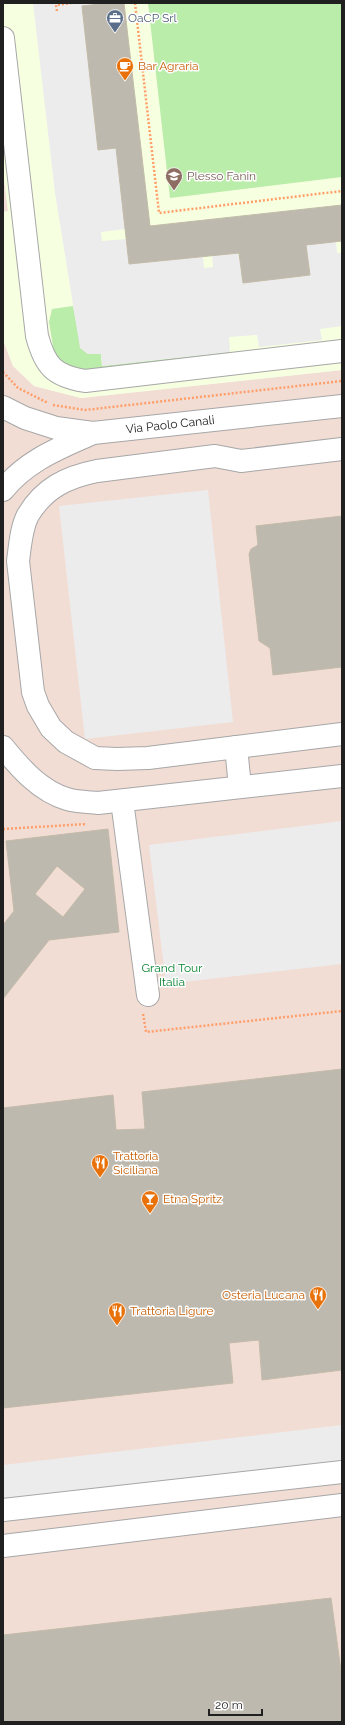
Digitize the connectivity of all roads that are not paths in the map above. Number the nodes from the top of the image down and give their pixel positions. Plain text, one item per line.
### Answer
1 (3, 38) edge
2 (342, 351) edge
3 (342, 406) edge
4 (3, 407) edge
5 (93, 433) junction
6 (342, 449) edge
7 (3, 490) edge
8 (342, 734) edge
9 (3, 746) edge
10 (236, 747) junction
11 (342, 776) edge
12 (240, 787) junction
13 (122, 800) junction
14 (148, 995) dead end
15 (342, 1472) edge
16 (342, 1508) edge
17 (3, 1510) edge
18 (3, 1546) edge

1 - 2 lane
3 - 5 lane, Via Paolo Canali
4 - 5 lane, Via Paolo Canali
5 - 7 lane
6 - 10 lane
8 - 10 lane
9 - 13 lane
10 - 12 lane
11 - 12 lane
12 - 13 lane
13 - 14 lane
15 - 17 lane
16 - 18 lane

